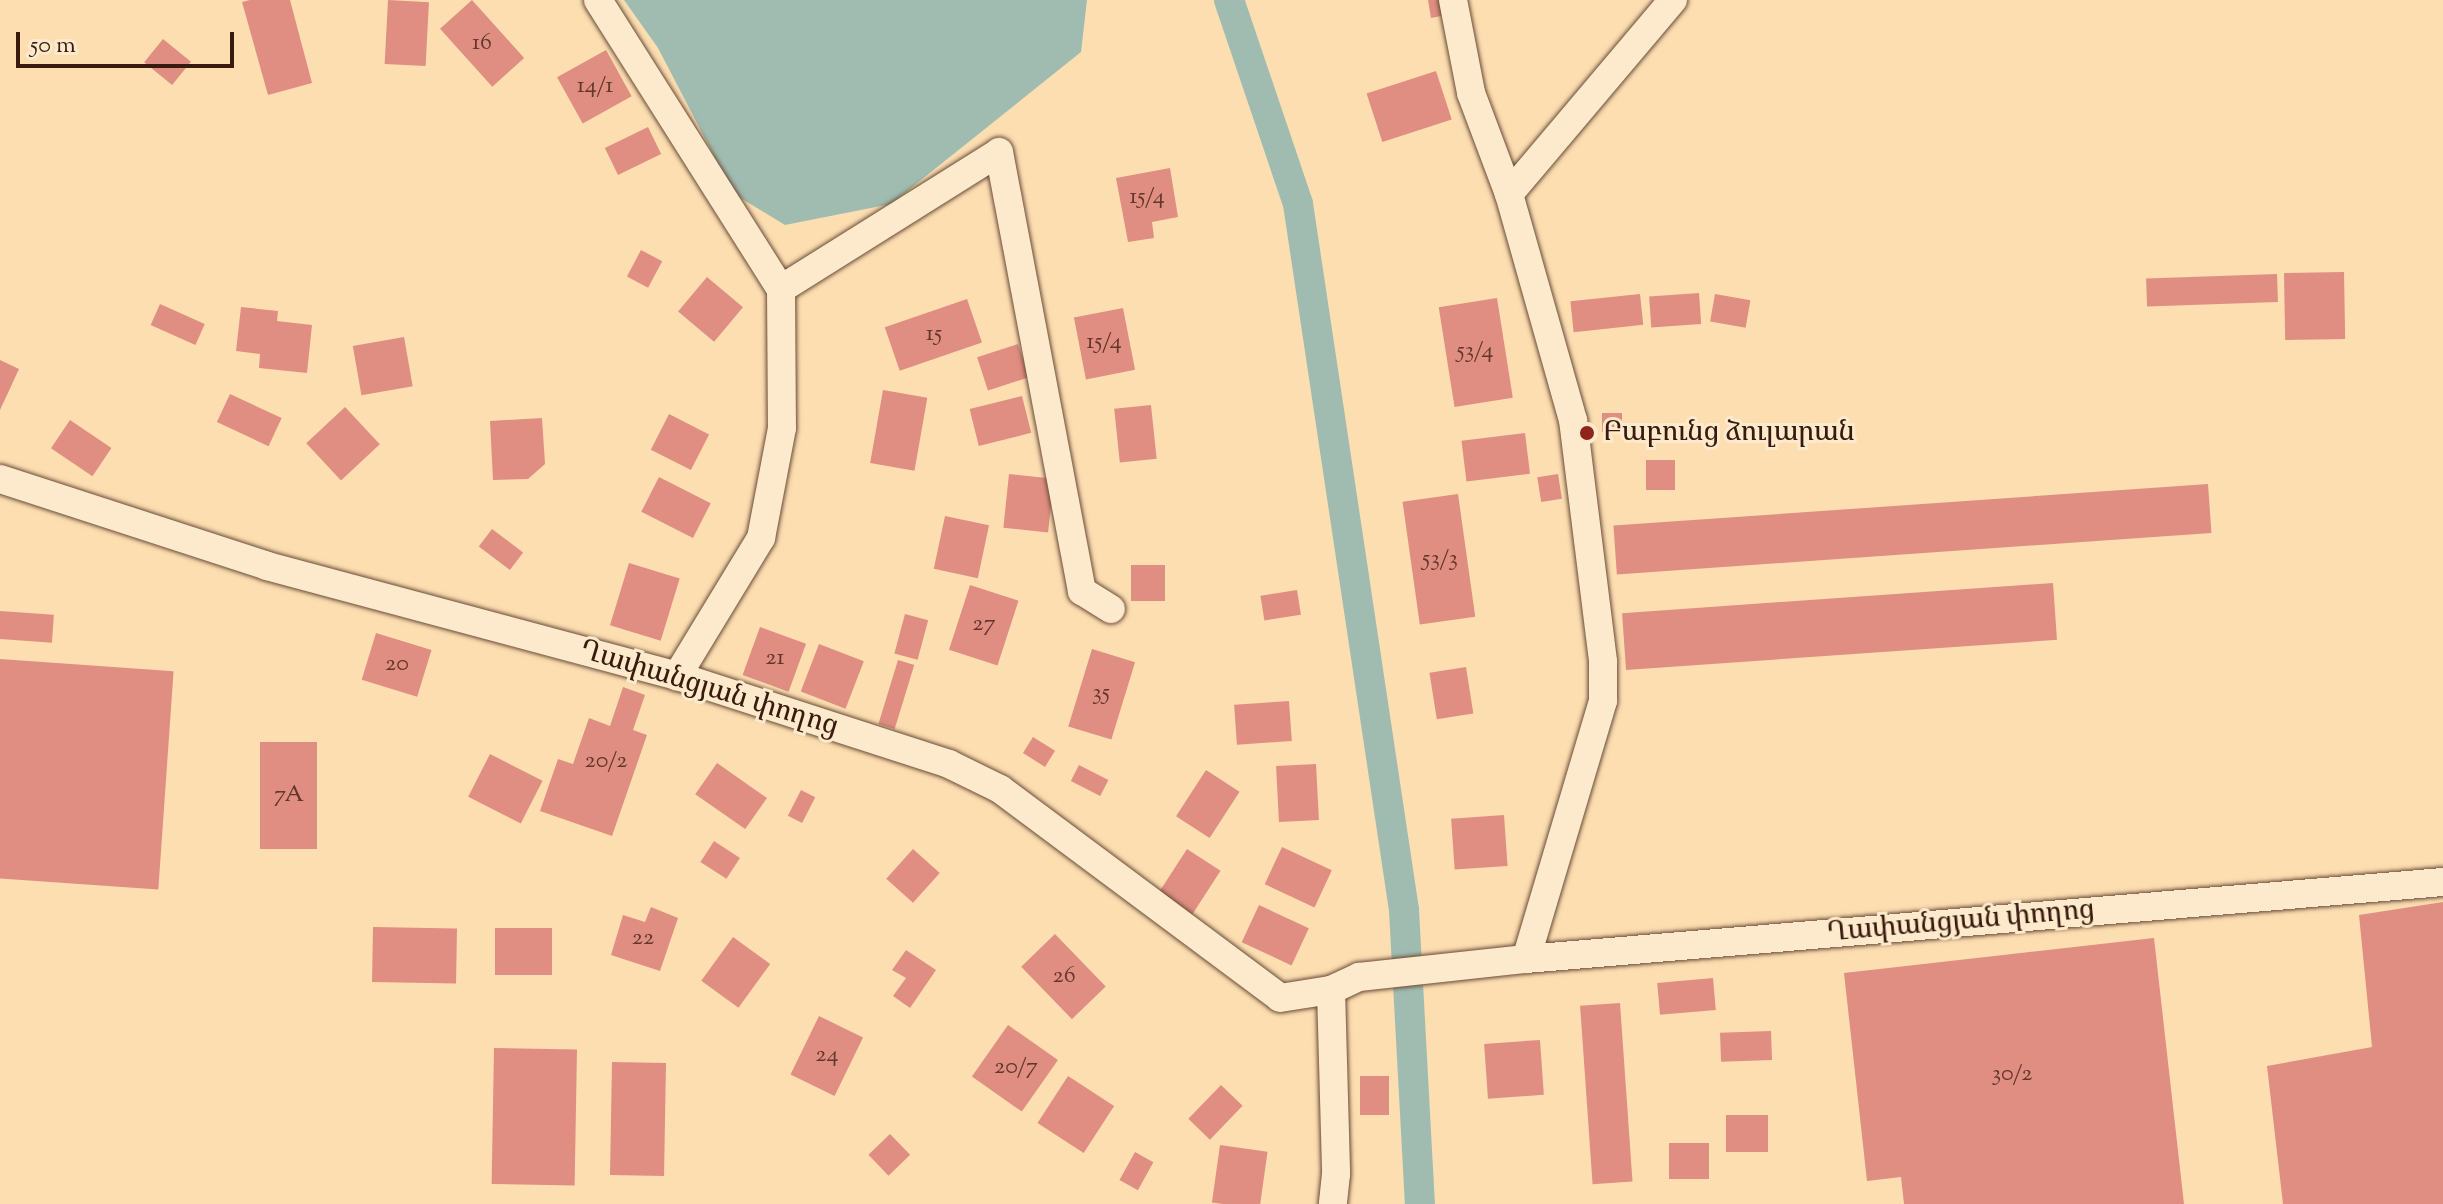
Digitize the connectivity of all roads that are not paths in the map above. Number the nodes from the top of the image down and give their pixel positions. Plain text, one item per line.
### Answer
1 (598, 0) edge
2 (1453, 0) edge
3 (1673, 0) edge
4 (1509, 194) junction
5 (781, 289) junction
6 (0, 479) edge
7 (1111, 609) dead end
8 (677, 676) junction
9 (2443, 882) edge
10 (1526, 959) junction
11 (1331, 990) junction
12 (1333, 1204) edge

1 - 5 street
2 - 4 street
3 - 4 street
4 - 10 street
5 - 7 street
5 - 8 street
6 - 8 street, Ղափանցյան փողոց
8 - 11 street, Ղափանցյան փողոց
9 - 10 street, Ղափանցյան փողոց
10 - 11 street, Ղափանցյան փողոց
11 - 12 street

